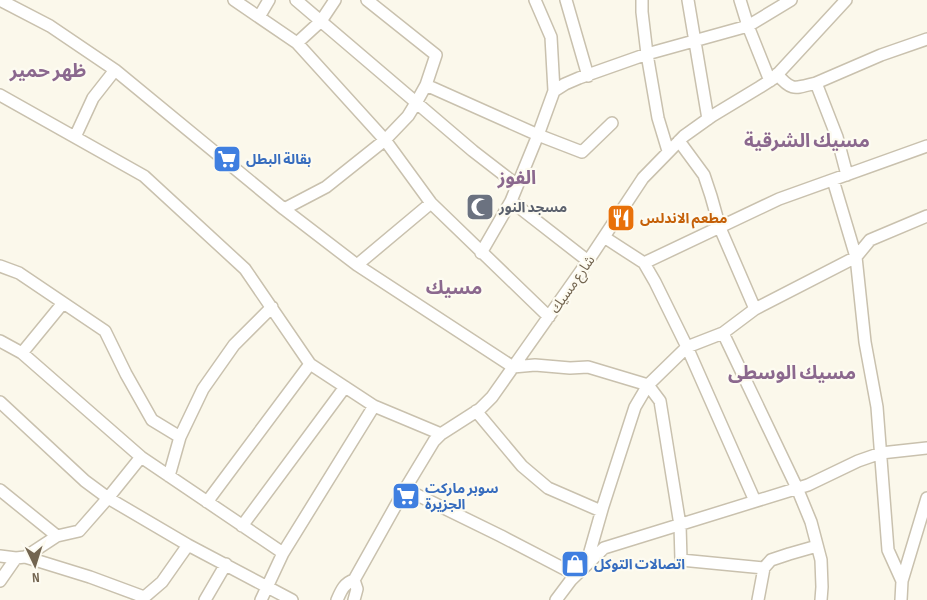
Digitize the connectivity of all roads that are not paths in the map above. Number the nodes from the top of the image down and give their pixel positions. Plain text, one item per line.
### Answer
1 (0, 0) edge
2 (234, 0) edge
3 (270, 0) edge
4 (296, 0) edge
5 (336, 0) edge
6 (367, 0) edge
7 (535, 0) edge
8 (566, 0) edge
9 (642, 0) edge
10 (688, 0) edge
11 (740, 0) edge
12 (791, 0) edge
13 (846, 0) edge
14 (259, 17) junction
15 (321, 21) junction
16 (748, 26) junction
17 (927, 39) edge
18 (695, 41) junction
19 (297, 43) junction
20 (647, 54) junction
21 (115, 70) junction
22 (588, 76) junction
23 (774, 77) junction
24 (816, 83) junction
25 (426, 85) junction
26 (554, 91) junction
27 (0, 95) edge
28 (416, 104) junction
29 (708, 119) junction
30 (612, 123) dead end
31 (538, 135) junction
32 (75, 137) junction
33 (385, 140) junction
34 (679, 141) junction
35 (927, 146) edge
36 (668, 151) junction
37 (847, 175) junction
38 (833, 180) junction
39 (518, 184) junction
40 (511, 201) junction
41 (431, 203) junction
42 (284, 209) junction
43 (927, 216) edge
44 (720, 228) junction
45 (604, 237) junction
46 (482, 253) junction
47 (856, 257) junction
48 (588, 261) junction
49 (644, 263) junction
50 (357, 265) junction
51 (0, 266) edge
52 (63, 303) junction
53 (272, 307) junction
54 (754, 309) junction
55 (549, 317) junction
56 (723, 333) junction
57 (0, 341) edge
58 (688, 347) junction
59 (22, 354) junction
60 (310, 364) junction
61 (513, 368) junction
62 (648, 385) junction
63 (346, 387) junction
64 (0, 402) edge
65 (374, 406) junction
66 (476, 411) junction
67 (441, 434) junction
68 (180, 437) junction
69 (927, 448) edge
70 (881, 453) junction
71 (141, 457) junction
72 (169, 476) junction
73 (797, 488) junction
74 (405, 489) junction
75 (0, 490) edge
76 (108, 498) junction
77 (927, 498) edge
78 (755, 501) junction
79 (207, 502) junction
80 (601, 511) junction
81 (680, 525) junction
82 (242, 526) junction
83 (57, 536) junction
84 (188, 545) junction
85 (817, 546) junction
86 (283, 553) junction
87 (0, 556) edge
88 (21, 558) junction
89 (590, 562) junction
90 (226, 564) junction
91 (764, 568) junction
92 (576, 576) junction
93 (354, 580) junction
94 (0, 581) edge
95 (902, 581) junction
96 (267, 588) junction
97 (143, 599) edge
98 (204, 600) edge
99 (261, 600) edge
100 (292, 600) edge
101 (337, 600) edge
102 (354, 600) edge
103 (556, 600) edge
104 (758, 600) edge
105 (821, 600) edge
106 (901, 600) edge

1 - 21 street
2 - 14 street
3 - 14 street
4 - 15 street
5 - 15 street
6 - 25 street
7 - 26 street
8 - 22 street
9 - 20 street
10 - 18 street
11 - 16 street
12 - 16 street
13 - 23 street, شارع مسيك
14 - 19 street
15 - 19 street
15 - 28 street
16 - 18 street
16 - 23 street
17 - 24 street
18 - 20 street
18 - 29 street
19 - 33 street
20 - 22 street
20 - 36 street
21 - 32 street
21 - 42 street
22 - 26 street
23 - 24 street
23 - 29 street, شارع مسيك
24 - 37 street
25 - 28 street
25 - 31 street
26 - 31 street
27 - 32 street
28 - 33 street
28 - 39 street
29 - 34 street, شارع مسيك
30 - 31 street
31 - 39 street
32 - 53 street
33 - 41 street
33 - 42 street
34 - 36 street, شارع مسيك
34 - 44 street
35 - 37 street
36 - 45 street, شارع مسيك
37 - 38 street
38 - 44 street
38 - 47 street
39 - 40 street
40 - 46 street
40 - 48 street
41 - 46 street
41 - 50 street
42 - 50 street
43 - 47 street
44 - 49 street
44 - 54 street
45 - 48 street, شارع مسيك
45 - 49 street
46 - 55 street
47 - 54 street
47 - 70 street
48 - 55 street, شارع مسيك
49 - 58 street
50 - 61 street
51 - 52 street
52 - 59 street
52 - 68 street
53 - 60 street
53 - 68 street
54 - 56 street
55 - 61 street, شارع مسيك
56 - 58 street
56 - 73 street
57 - 59 street
58 - 62 street
58 - 78 street
59 - 71 street
60 - 63 street
60 - 79 street
61 - 62 street
61 - 66 street, شارع مسيك
62 - 80 street
62 - 81 street
63 - 65 street
63 - 82 street
64 - 76 street
65 - 67 street
65 - 86 street
66 - 67 street, شارع مسيك
66 - 80 street
67 - 74 street, شارع مسيك
68 - 72 street
69 - 70 street
70 - 73 street
70 - 95 street
71 - 72 street
71 - 76 street
72 - 79 street
73 - 78 street
73 - 85 street
74 - 92 street
74 - 93 street, شارع مسيك
75 - 83 street
76 - 83 street
76 - 84 street
77 - 95 street
78 - 81 street
79 - 82 street
80 - 89 street
81 - 89 street
81 - 91 street
82 - 86 street
83 - 88 street
84 - 90 street
84 - 97 street
85 - 91 street
85 - 105 street
86 - 96 street
87 - 88 street
88 - 94 street
88 - 97 street
89 - 92 street
90 - 96 street
90 - 98 street
91 - 104 street
92 - 103 street
93 - 101 street, شارع مسيك
93 - 102 street
95 - 106 street
96 - 99 street
96 - 100 street

